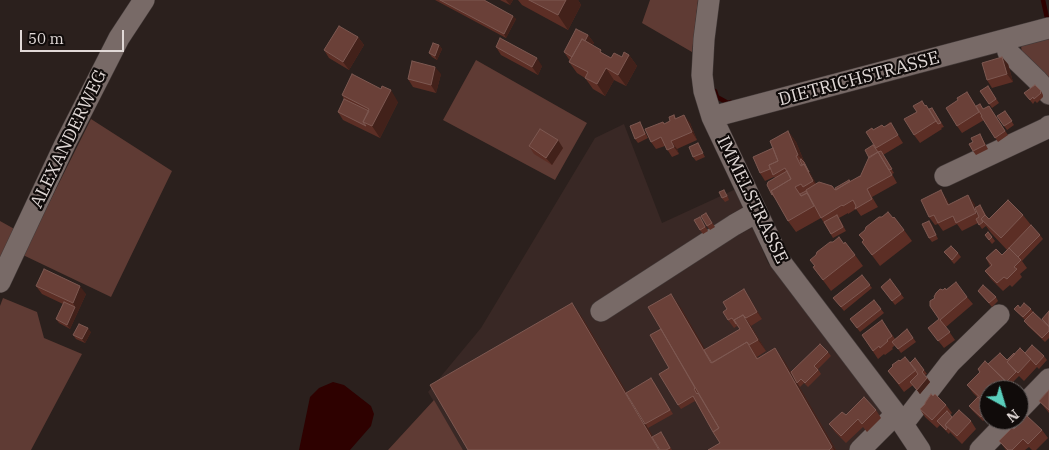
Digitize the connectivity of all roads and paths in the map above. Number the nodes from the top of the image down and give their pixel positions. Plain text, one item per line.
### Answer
1 (144, 0) edge
2 (709, 0) edge
3 (1049, 28) edge
4 (1005, 40) junction
5 (1049, 94) edge
6 (712, 117) junction
7 (1049, 126) edge
8 (945, 176) dead end
9 (758, 212) junction
10 (0, 282) edge
11 (601, 311) dead end
12 (999, 315) dead end
13 (1049, 379) edge
14 (1029, 400) edge
15 (899, 419) junction
16 (999, 430) edge
17 (860, 450) edge
18 (920, 450) edge
19 (980, 450) edge

1 - 10 street, ALEXANDERWEG
2 - 6 street, IMMELSTRASSE
3 - 4 street, DIETRICHSTRASSE
4 - 5 street
4 - 6 street, DIETRICHSTRASSE
6 - 9 street, IMMELSTRASSE
7 - 8 street
9 - 11 street
9 - 15 street, IMMELSTRASSE
12 - 15 street
13 - 14 street
15 - 17 street
15 - 18 street, IMMELSTRASSE
16 - 19 street

